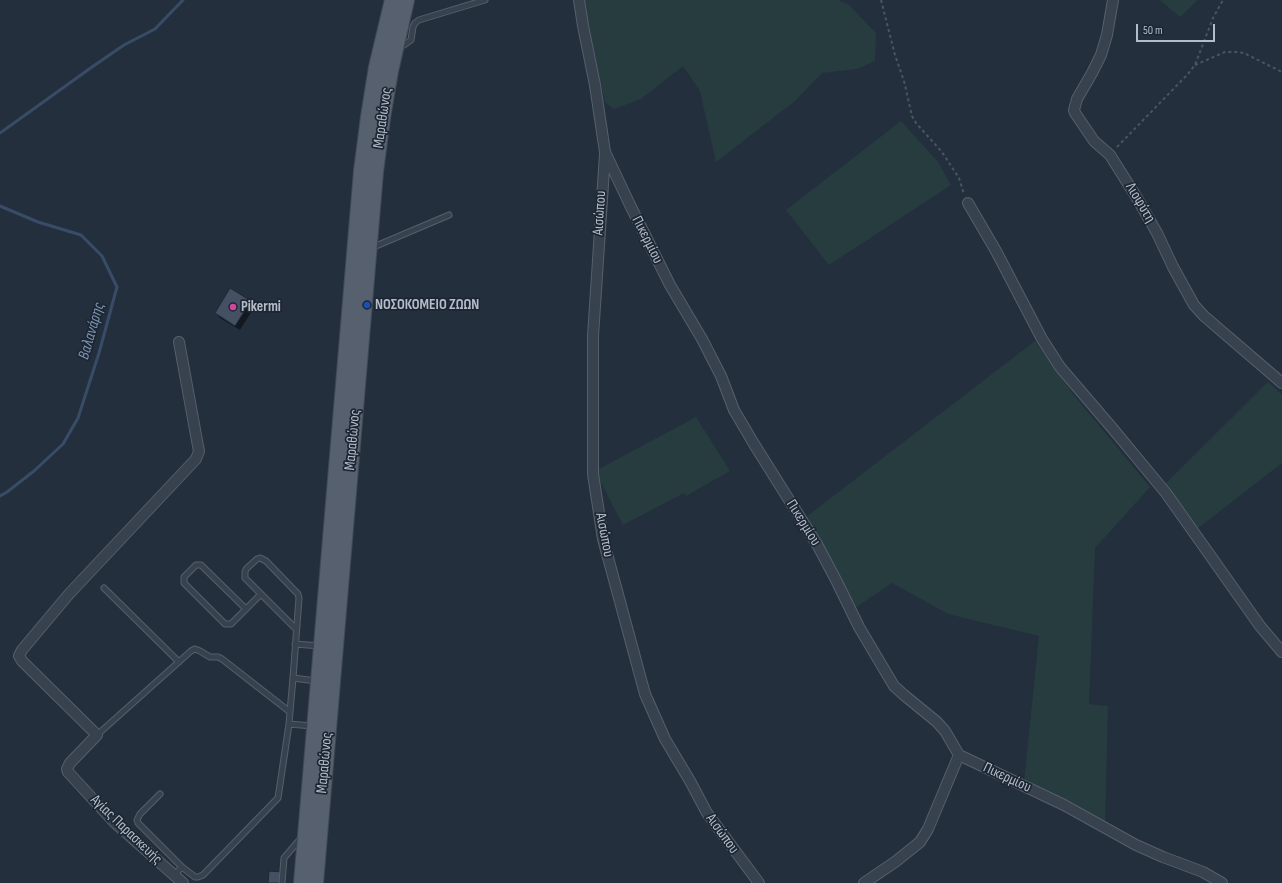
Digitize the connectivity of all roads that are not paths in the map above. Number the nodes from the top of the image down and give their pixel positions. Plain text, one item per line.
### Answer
1 (393, 0) edge
2 (406, 0) edge
3 (485, 0) edge
4 (579, 0) edge
5 (1113, 0) edge
6 (395, 47) junction
7 (605, 152) junction
8 (968, 203) road end
9 (449, 215) dead end
10 (369, 246) junction
11 (179, 342) dead end
12 (1282, 383) edge
13 (104, 588) dead end
14 (261, 594) junction
15 (246, 609) junction
16 (296, 628) junction
17 (295, 644) junction
18 (322, 646) junction
19 (1282, 652) edge
20 (179, 662) junction
21 (293, 678) junction
22 (319, 681) junction
23 (290, 712) junction
24 (289, 724) junction
25 (315, 726) junction
26 (97, 735) junction
27 (959, 755) junction
28 (160, 794) dead end
29 (307, 831) junction
30 (182, 867) junction
31 (174, 875) junction
32 (183, 883) edge
33 (282, 883) edge
34 (302, 883) edge
35 (315, 883) edge
36 (758, 883) edge
37 (864, 883) edge
38 (1222, 883) edge

1 - 18 main road, Μαραθώνος
2 - 6 main road, Μαραθώνος
3 - 6 lane
4 - 7 street, Πικερμίου
5 - 12 street, Λιοφύτη
6 - 10 main road, Μαραθώνος
7 - 27 street, Πικερμίου
7 - 36 street, Αισώπου
8 - 19 street
9 - 10 lane
10 - 35 main road, Μαραθώνος
11 - 26 street
13 - 20 lane
14 - 15 lane
14 - 16 lane
14 - 16 lane
15 - 15 lane
16 - 17 lane
17 - 18 lane
17 - 21 lane
18 - 22 main road, Μαραθώνος
20 - 23 lane
20 - 26 lane
21 - 22 lane
21 - 23 lane
22 - 25 main road, Μαραθώνος
23 - 24 lane
24 - 25 lane
24 - 30 lane
25 - 29 main road, Μαραθώνος
26 - 31 street, Αγίας Παρασκευής
27 - 37 street
27 - 38 street, Πικερμίου
28 - 30 lane
29 - 33 lane
29 - 34 main road, Μαραθώνος
30 - 31 lane
31 - 32 street, Αγίας Παρασκευής

